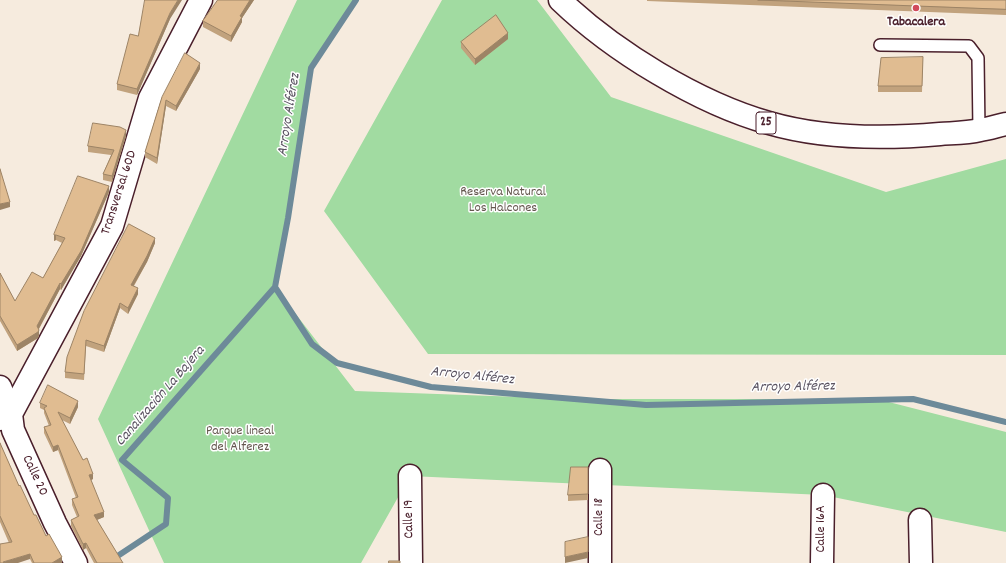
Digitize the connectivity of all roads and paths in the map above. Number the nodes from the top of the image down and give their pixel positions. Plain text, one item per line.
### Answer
1 (201, 0) edge
2 (560, 0) edge
3 (880, 45) dead end
4 (1006, 124) edge
5 (979, 130) junction
6 (0, 387) edge
7 (6, 416) edge
8 (600, 470) dead end
9 (410, 476) dead end
10 (823, 495) dead end
11 (920, 520) dead end
12 (76, 563) edge
13 (411, 563) edge
14 (600, 563) edge
15 (822, 563) edge
16 (922, 563) edge

1 - 7 street, Transversal 60D
2 - 5 street, 25
3 - 5 lane
4 - 5 street, 25
6 - 7 street, Calle 20
7 - 12 street, Calle 20
8 - 14 street, Calle 18
9 - 13 street, Calle 19
10 - 15 street, Calle 16A
11 - 16 street

